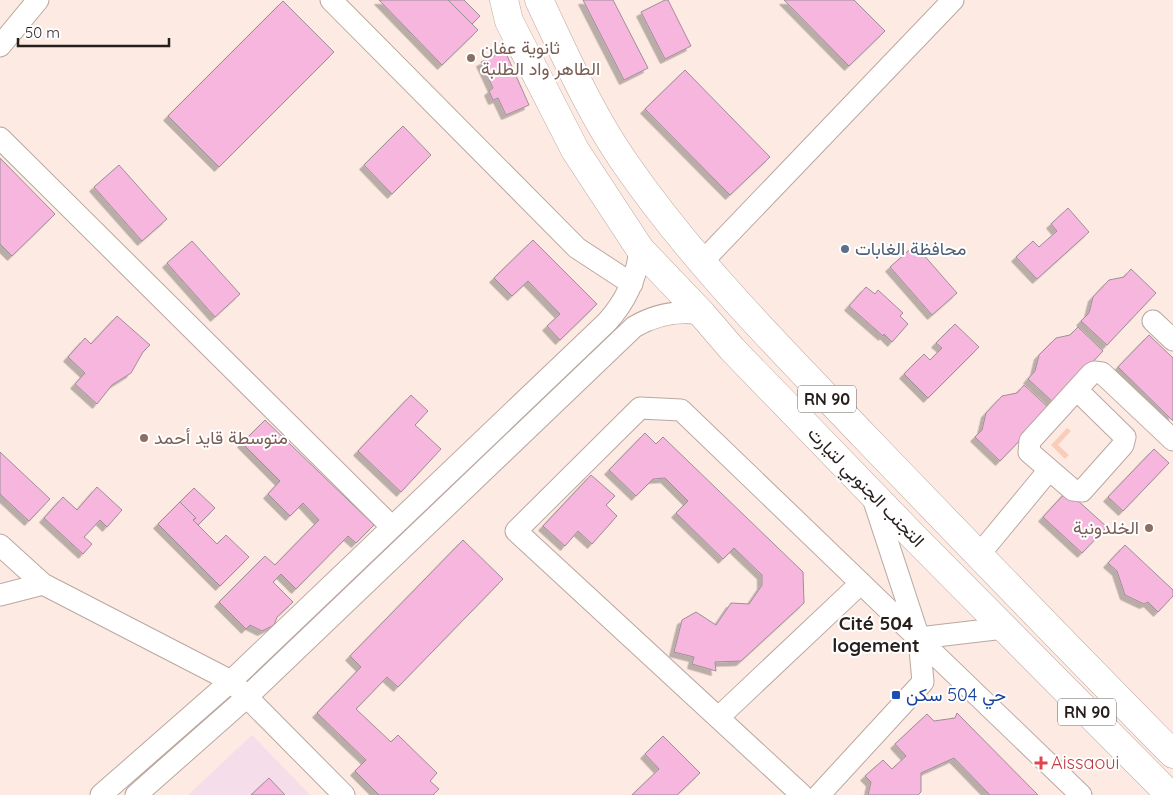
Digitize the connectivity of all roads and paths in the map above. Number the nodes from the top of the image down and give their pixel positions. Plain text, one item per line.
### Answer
1 (38, 0) edge
2 (330, 0) edge
3 (504, 0) edge
4 (539, 0) edge
5 (953, 0) edge
6 (0, 46) edge
7 (0, 138) edge
8 (640, 250) junction
9 (701, 263) junction
10 (632, 284) junction
11 (702, 314) junction
12 (1154, 321) dead end
13 (1173, 340) edge
14 (1077, 390) junction
15 (1173, 440) edge
16 (1049, 470) junction
17 (871, 493) junction
18 (392, 527) junction
19 (0, 546) edge
20 (978, 556) junction
21 (862, 583) junction
22 (43, 584) junction
23 (0, 595) edge
24 (1004, 628) junction
25 (919, 638) junction
26 (231, 681) junction
27 (247, 697) junction
28 (719, 717) junction
29 (1173, 754) edge
30 (1165, 791) edge
31 (101, 795) edge
32 (136, 795) edge
33 (344, 795) edge
34 (802, 795) edge
35 (819, 795) edge
36 (1081, 795) edge

1 - 6 street
2 - 10 street
3 - 8 highway, التجنب الجنوبي لتيارت / RN 90
4 - 9 highway, التجنب الجنوبي لتيارت / RN 90
5 - 9 street
7 - 18 street
8 - 10 street
8 - 11 highway, التجنب الجنوبي لتيارت / RN 90
9 - 20 highway, التجنب الجنوبي لتيارت / RN 90
10 - 18 street
11 - 17 highway, التجنب الجنوبي لتيارت / RN 90
11 - 27 street
12 - 13 street
14 - 15 street
14 - 16 street
14 - 16 street
16 - 20 street
17 - 24 highway, التجنب الجنوبي لتيارت / RN 90
17 - 25 street
18 - 26 street
19 - 22 street
20 - 29 highway, التجنب الجنوبي لتيارت / RN 90
21 - 25 street
21 - 28 street
21 - 28 street
22 - 23 street
22 - 26 street
24 - 25 street
24 - 30 highway, التجنب الجنوبي لتيارت / RN 90
25 - 35 street
25 - 36 street
26 - 27 street
26 - 31 street
27 - 32 street
27 - 33 street
28 - 34 street

